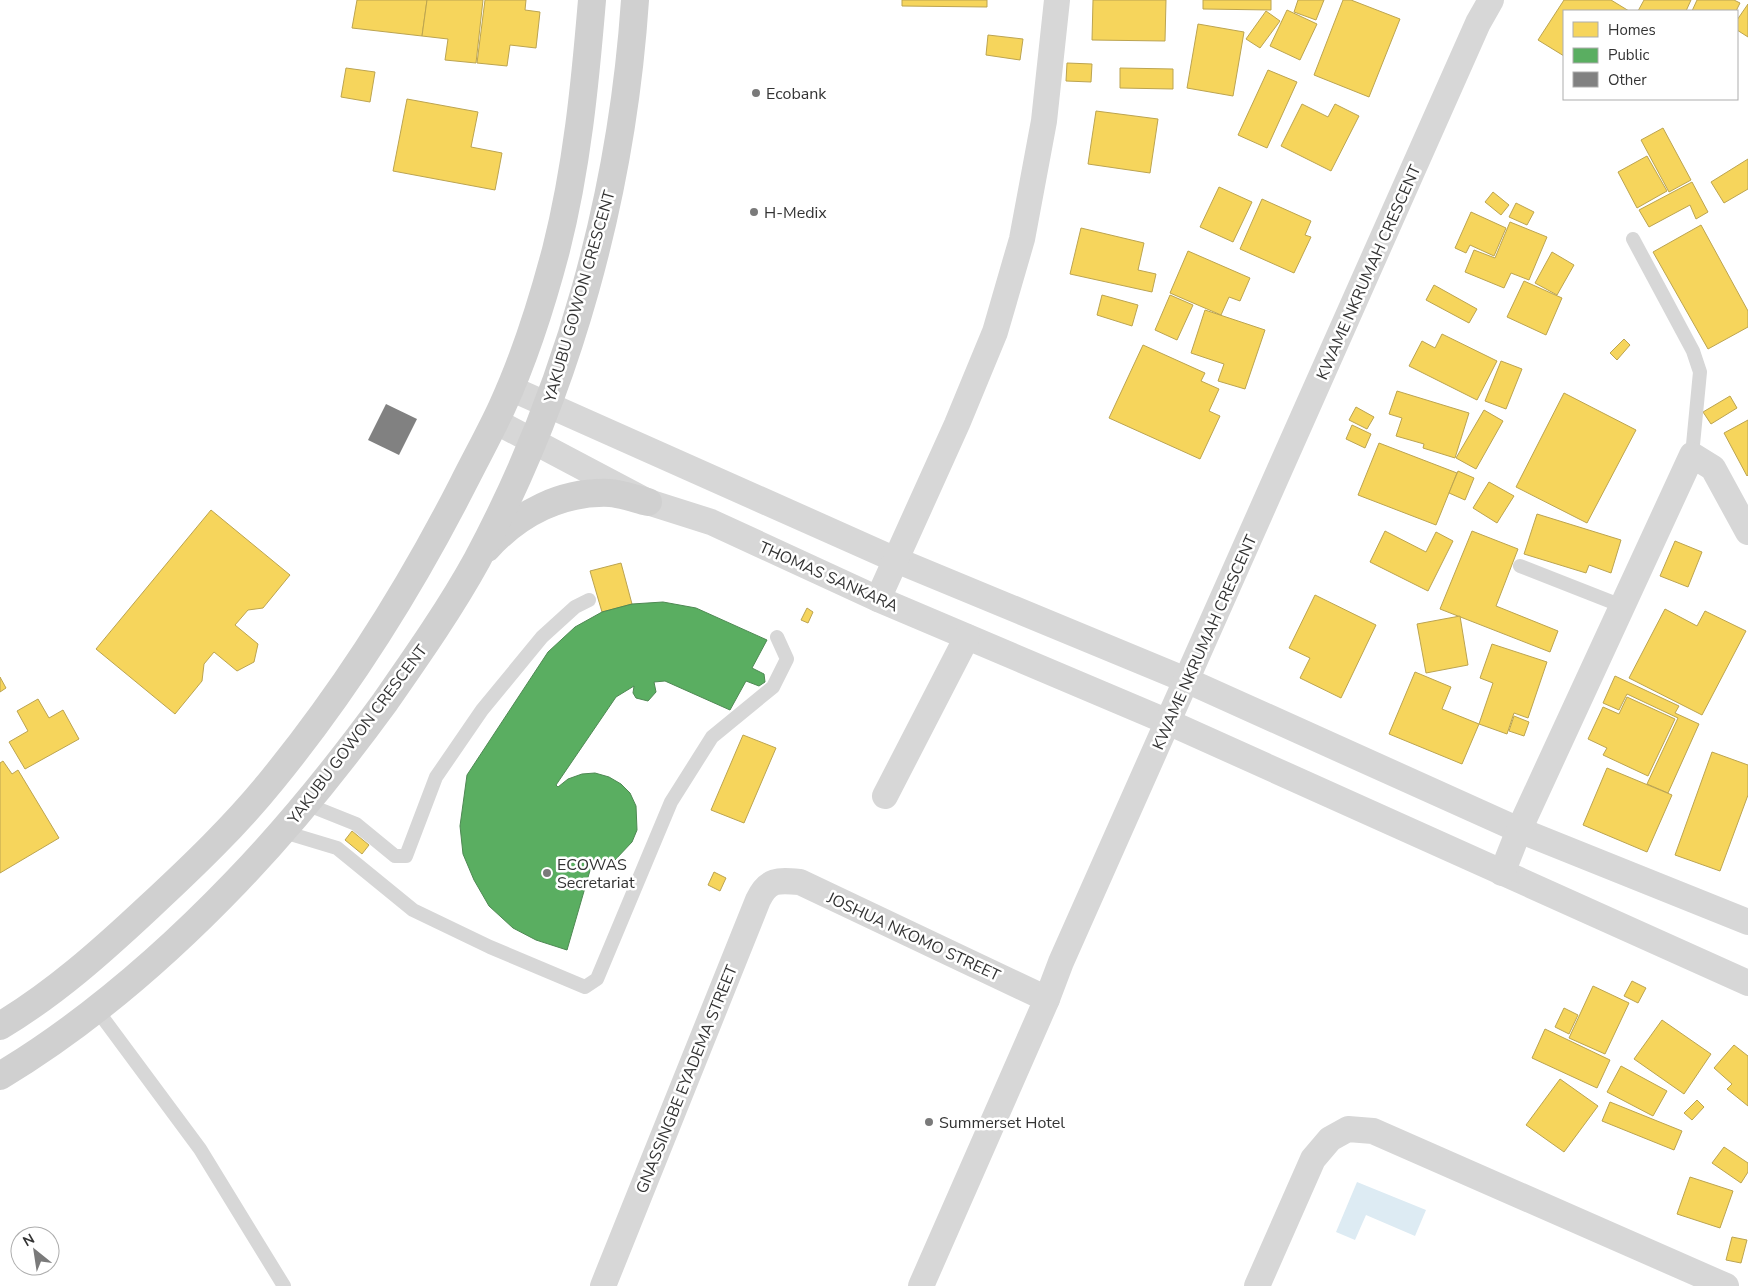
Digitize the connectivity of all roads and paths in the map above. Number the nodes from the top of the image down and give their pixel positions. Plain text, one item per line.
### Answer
1 (592, 0) edge
2 (635, 0) edge
3 (1056, 0) edge
4 (1491, 0) edge
5 (1634, 240) dead end
6 (510, 388) junction
7 (548, 405) junction
8 (495, 421) junction
9 (533, 441) junction
10 (1692, 455) junction
11 (648, 502) junction
12 (1748, 532) edge
13 (476, 560) junction
14 (896, 560) junction
15 (1520, 566) dead end
16 (878, 599) junction
17 (589, 600) dead end
18 (1622, 606) junction
19 (777, 637) dead end
20 (967, 637) junction
21 (1186, 680) junction
22 (1168, 722) junction
23 (885, 796) dead end
24 (306, 804) junction
25 (1519, 830) junction
26 (284, 832) junction
27 (1502, 873) junction
28 (778, 880) joint
29 (1748, 922) edge
30 (1747, 979) edge
31 (1047, 999) junction
32 (97, 1010) junction
33 (0, 1026) edge
34 (0, 1076) edge
35 (284, 1286) edge
36 (603, 1286) edge
37 (922, 1286) edge
38 (1257, 1286) edge
39 (1726, 1286) edge

1 - 6 main road
2 - 7 main road, YAKUBU GOWON CRESCENT
3 - 14 street
4 - 21 street, KWAME NKRUMAH CRESCENT
5 - 10 lane
6 - 7 street
6 - 8 main road
7 - 9 main road, YAKUBU GOWON CRESCENT
7 - 14 street
8 - 9 street, THOMAS SANKARA
8 - 33 main road
9 - 11 street, THOMAS SANKARA
9 - 13 main road, YAKUBU GOWON CRESCENT
10 - 12 street
10 - 18 street
11 - 13 main road
11 - 16 street, THOMAS SANKARA
13 - 24 main road, YAKUBU GOWON CRESCENT
14 - 16 street
14 - 21 street
15 - 18 lane
16 - 20 street, THOMAS SANKARA
17 - 24 lane
18 - 25 street
19 - 26 lane
20 - 22 street, THOMAS SANKARA
20 - 23 street
21 - 22 street, KWAME NKRUMAH CRESCENT
21 - 25 street
22 - 27 street, THOMAS SANKARA
22 - 31 street, KWAME NKRUMAH CRESCENT
24 - 26 main road, YAKUBU GOWON CRESCENT
25 - 27 street
25 - 29 street
26 - 32 main road, YAKUBU GOWON CRESCENT
27 - 30 street, THOMAS SANKARA
28 - 31 street, JOSHUA NKOMO STREET
28 - 36 street, GNASSINGBE EYADEMA STREET
31 - 37 street, KWAME NKRUMAH CRESCENT
32 - 34 main road, YAKUBU GOWON CRESCENT
32 - 35 lane
38 - 39 street

